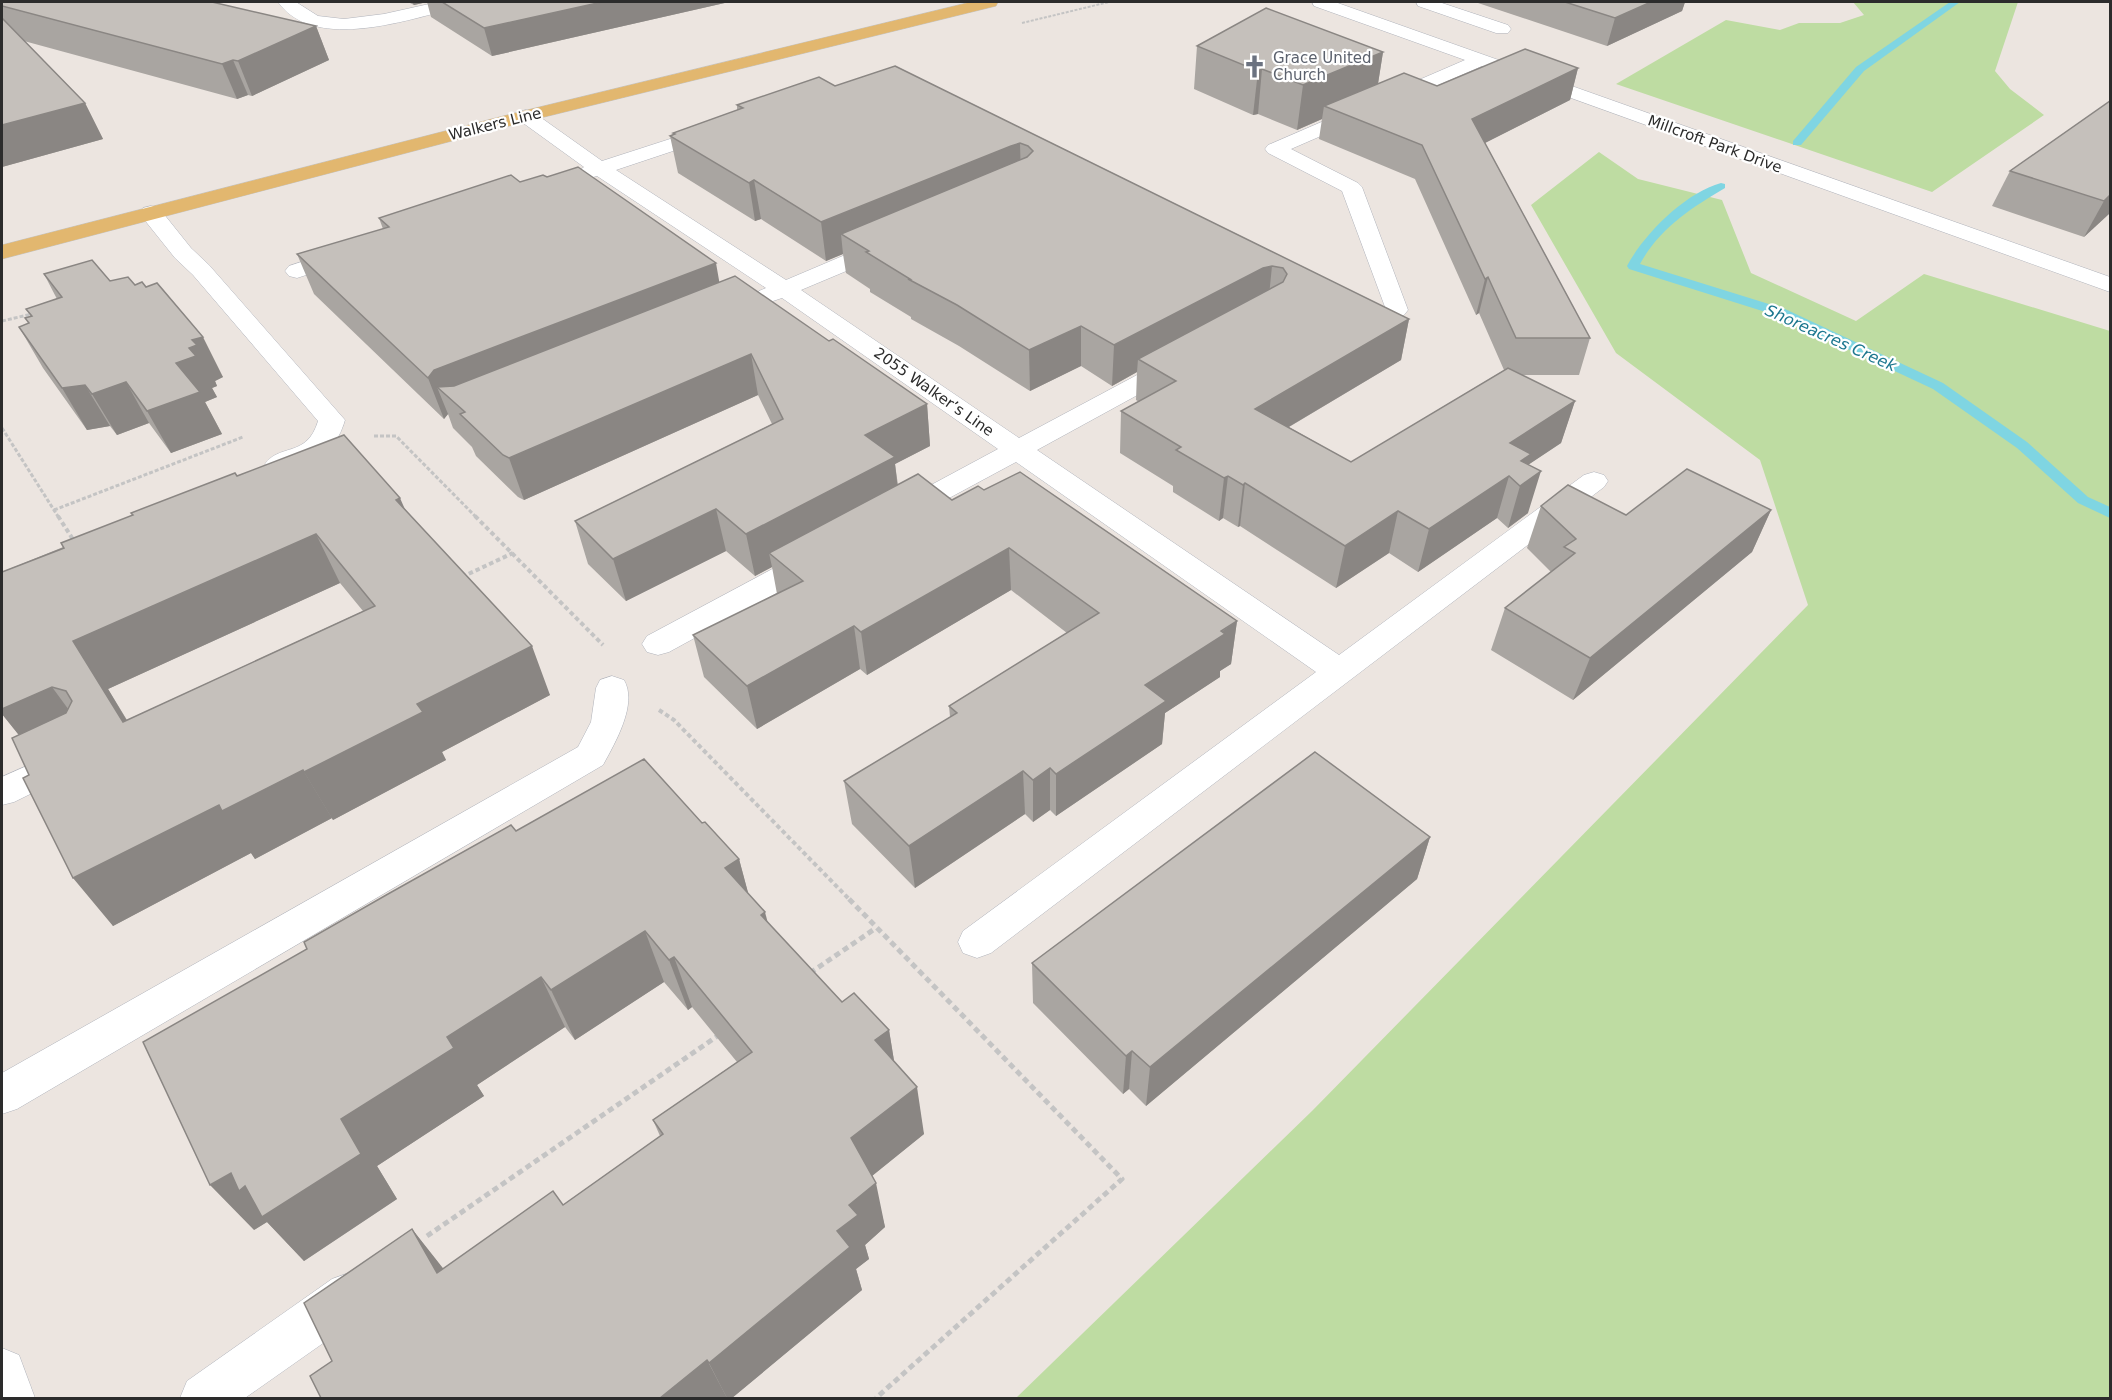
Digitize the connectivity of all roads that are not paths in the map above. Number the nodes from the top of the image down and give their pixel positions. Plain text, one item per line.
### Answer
1 (286, 2) edge
2 (457, 2) edge
3 (990, 2) edge
4 (1320, 2) edge
5 (1424, 2) edge
6 (1502, 29) dead end
7 (1481, 60) junction
8 (526, 116) junction
9 (731, 126) edge
10 (599, 168) junction
11 (566, 180) edge
12 (151, 213) junction
13 (902, 239) edge
14 (364, 248) edge
15 (2, 252) edge
16 (297, 271) edge
17 (2110, 285) edge
18 (784, 289) junction
19 (741, 306) edge
20 (1396, 310) edge
21 (1195, 354) edge
22 (1017, 450) junction
23 (258, 472) edge
24 (1594, 481) dead end
25 (884, 522) edge
26 (843, 544) edge
27 (658, 644) dead end
28 (1340, 672) junction
29 (612, 688) road end
30 (89, 751) edge
31 (2, 792) edge
32 (976, 942) dead end
33 (2, 1095) edge
34 (380, 1274) edge
35 (2, 1372) edge
36 (11, 1398) edge
37 (204, 1398) edge

1 - 2 street
3 - 8 main road, Walkers Line
4 - 7 street, Millcroft Park Drive
5 - 6 street
7 - 17 street, Millcroft Park Drive
7 - 20 street
8 - 10 street, 2055 Walker’s Line
8 - 12 main road, Walkers Line
9 - 10 street
10 - 11 street
10 - 18 street, 2055 Walker’s Line
12 - 15 main road, Walkers Line
12 - 23 street
13 - 18 street
14 - 16 street
18 - 19 street
18 - 22 street, 2055 Walker’s Line
21 - 22 street
22 - 25 street
22 - 28 street, 2055 Walker’s Line
24 - 28 street
26 - 27 street
28 - 32 street
29 - 33 street
30 - 31 street
34 - 37 street
35 - 36 street

